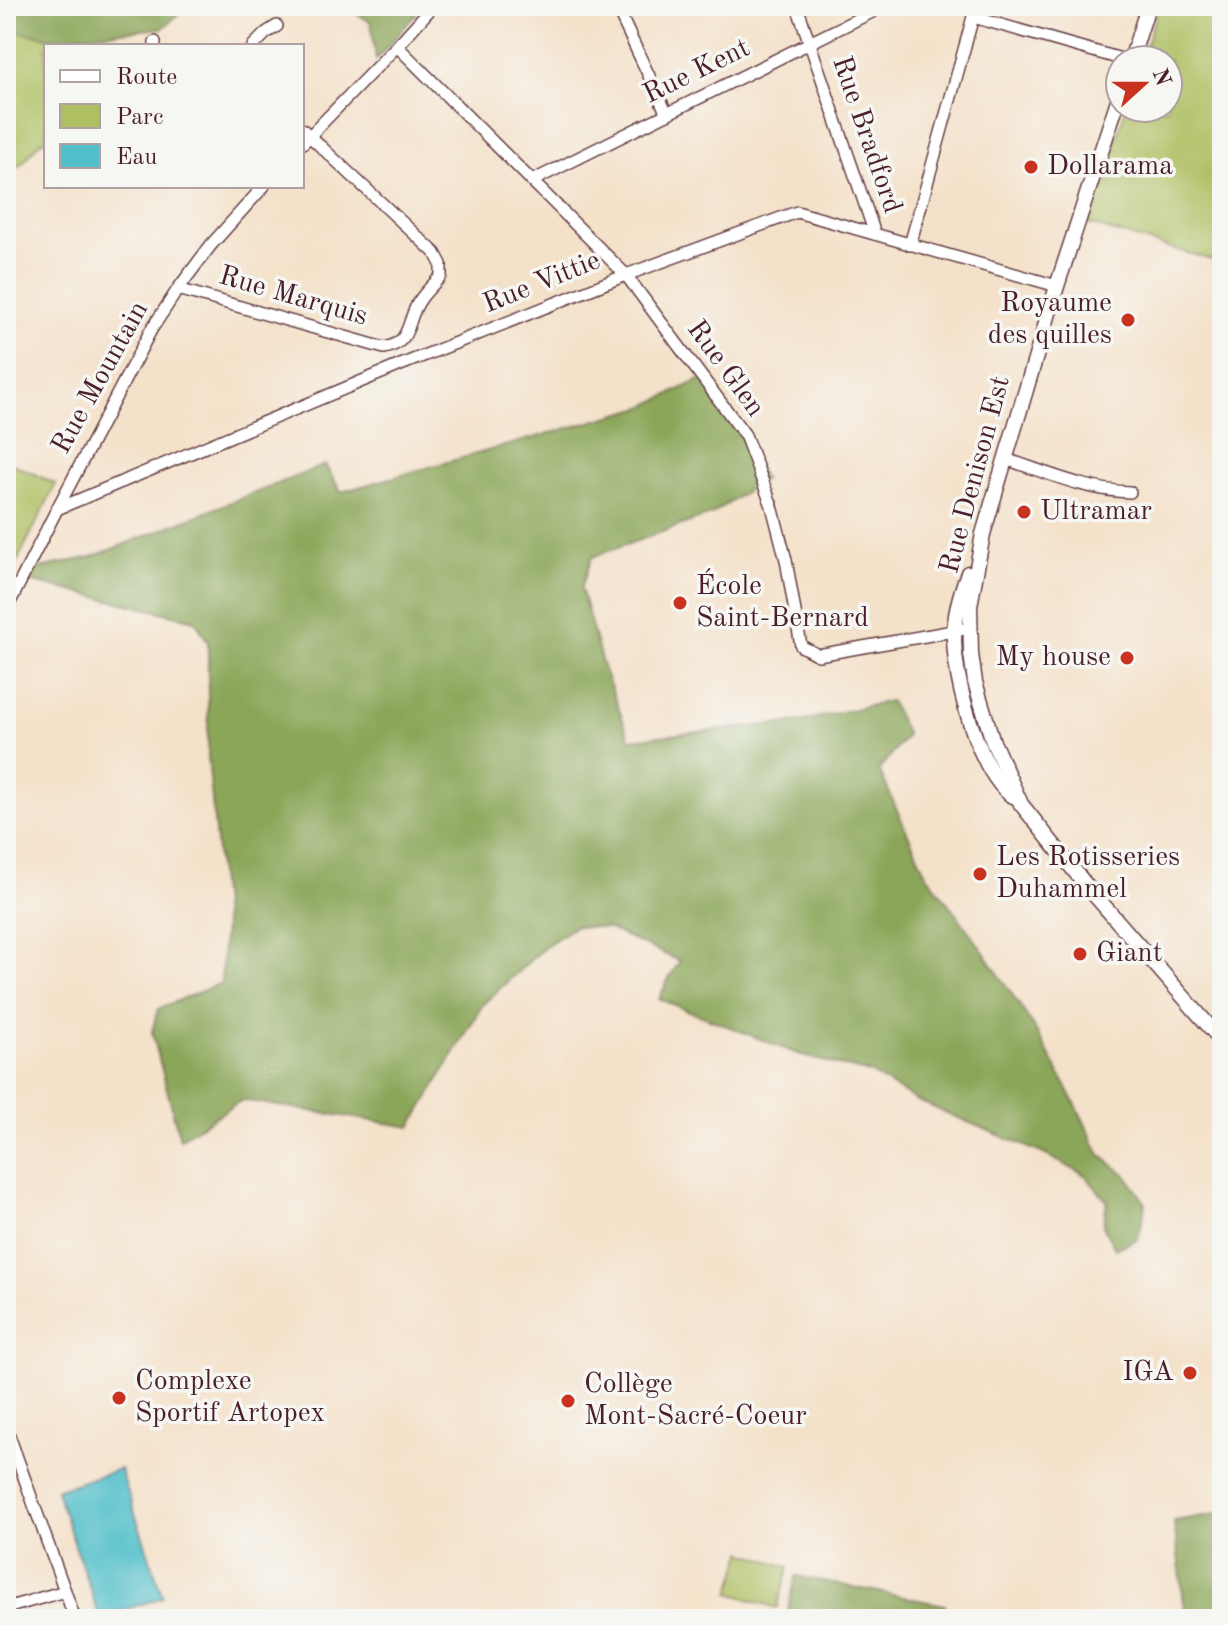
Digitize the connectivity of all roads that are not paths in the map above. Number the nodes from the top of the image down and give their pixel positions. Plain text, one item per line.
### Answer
1 (433, 6) edge
2 (616, 6) edge
3 (797, 6) edge
4 (884, 6) edge
5 (1148, 6) edge
6 (975, 12) edge
7 (277, 26) dead end
8 (810, 43) junction
9 (255, 44) edge
10 (1134, 44) edge
11 (397, 46) junction
12 (1104, 52) edge
13 (667, 114) junction
14 (1110, 124) edge
15 (304, 137) edge
16 (532, 181) junction
17 (262, 188) edge
18 (875, 234) junction
19 (910, 245) junction
20 (626, 275) junction
21 (1057, 286) junction
22 (178, 289) junction
23 (1005, 459) junction
24 (1130, 492) dead end
25 (57, 509) junction
26 (983, 534) junction
27 (6, 610) edge
28 (970, 628) junction
29 (955, 631) junction
30 (1021, 804) junction
31 (1222, 1041) edge
32 (6, 1427) edge
33 (65, 1591) junction
34 (6, 1608) edge
35 (75, 1619) edge

1 - 11 street
2 - 13 street
3 - 8 street, Rue Bradford
4 - 8 street, Rue Kent
5 - 10 main road
6 - 12 street
6 - 19 street
7 - 9 street
8 - 13 street, Rue Kent
8 - 18 street, Rue Bradford
11 - 15 street
11 - 16 street, Rue Glen
13 - 16 street, Rue Kent
14 - 21 main road, Rue Denison Est
15 - 22 street, Rue Marquis
16 - 20 street, Rue Glen
17 - 22 street, Rue Mountain
18 - 19 street, Rue Vittie
18 - 20 street, Rue Vittie
19 - 21 street, Rue Vittie
20 - 25 street, Rue Vittie
20 - 29 street, Rue Glen
21 - 23 main road, Rue Denison Est
22 - 25 street, Rue Mountain
23 - 24 street
23 - 26 main road, Rue Denison Est
25 - 27 street, Rue Mountain
26 - 28 main road, Rue Denison Est
26 - 29 main road
28 - 29 street, Rue Glen
28 - 30 main road, Rue Denison Est
29 - 30 main road
30 - 31 main road, Rue Denison Est
32 - 33 street
33 - 34 street
33 - 35 street

